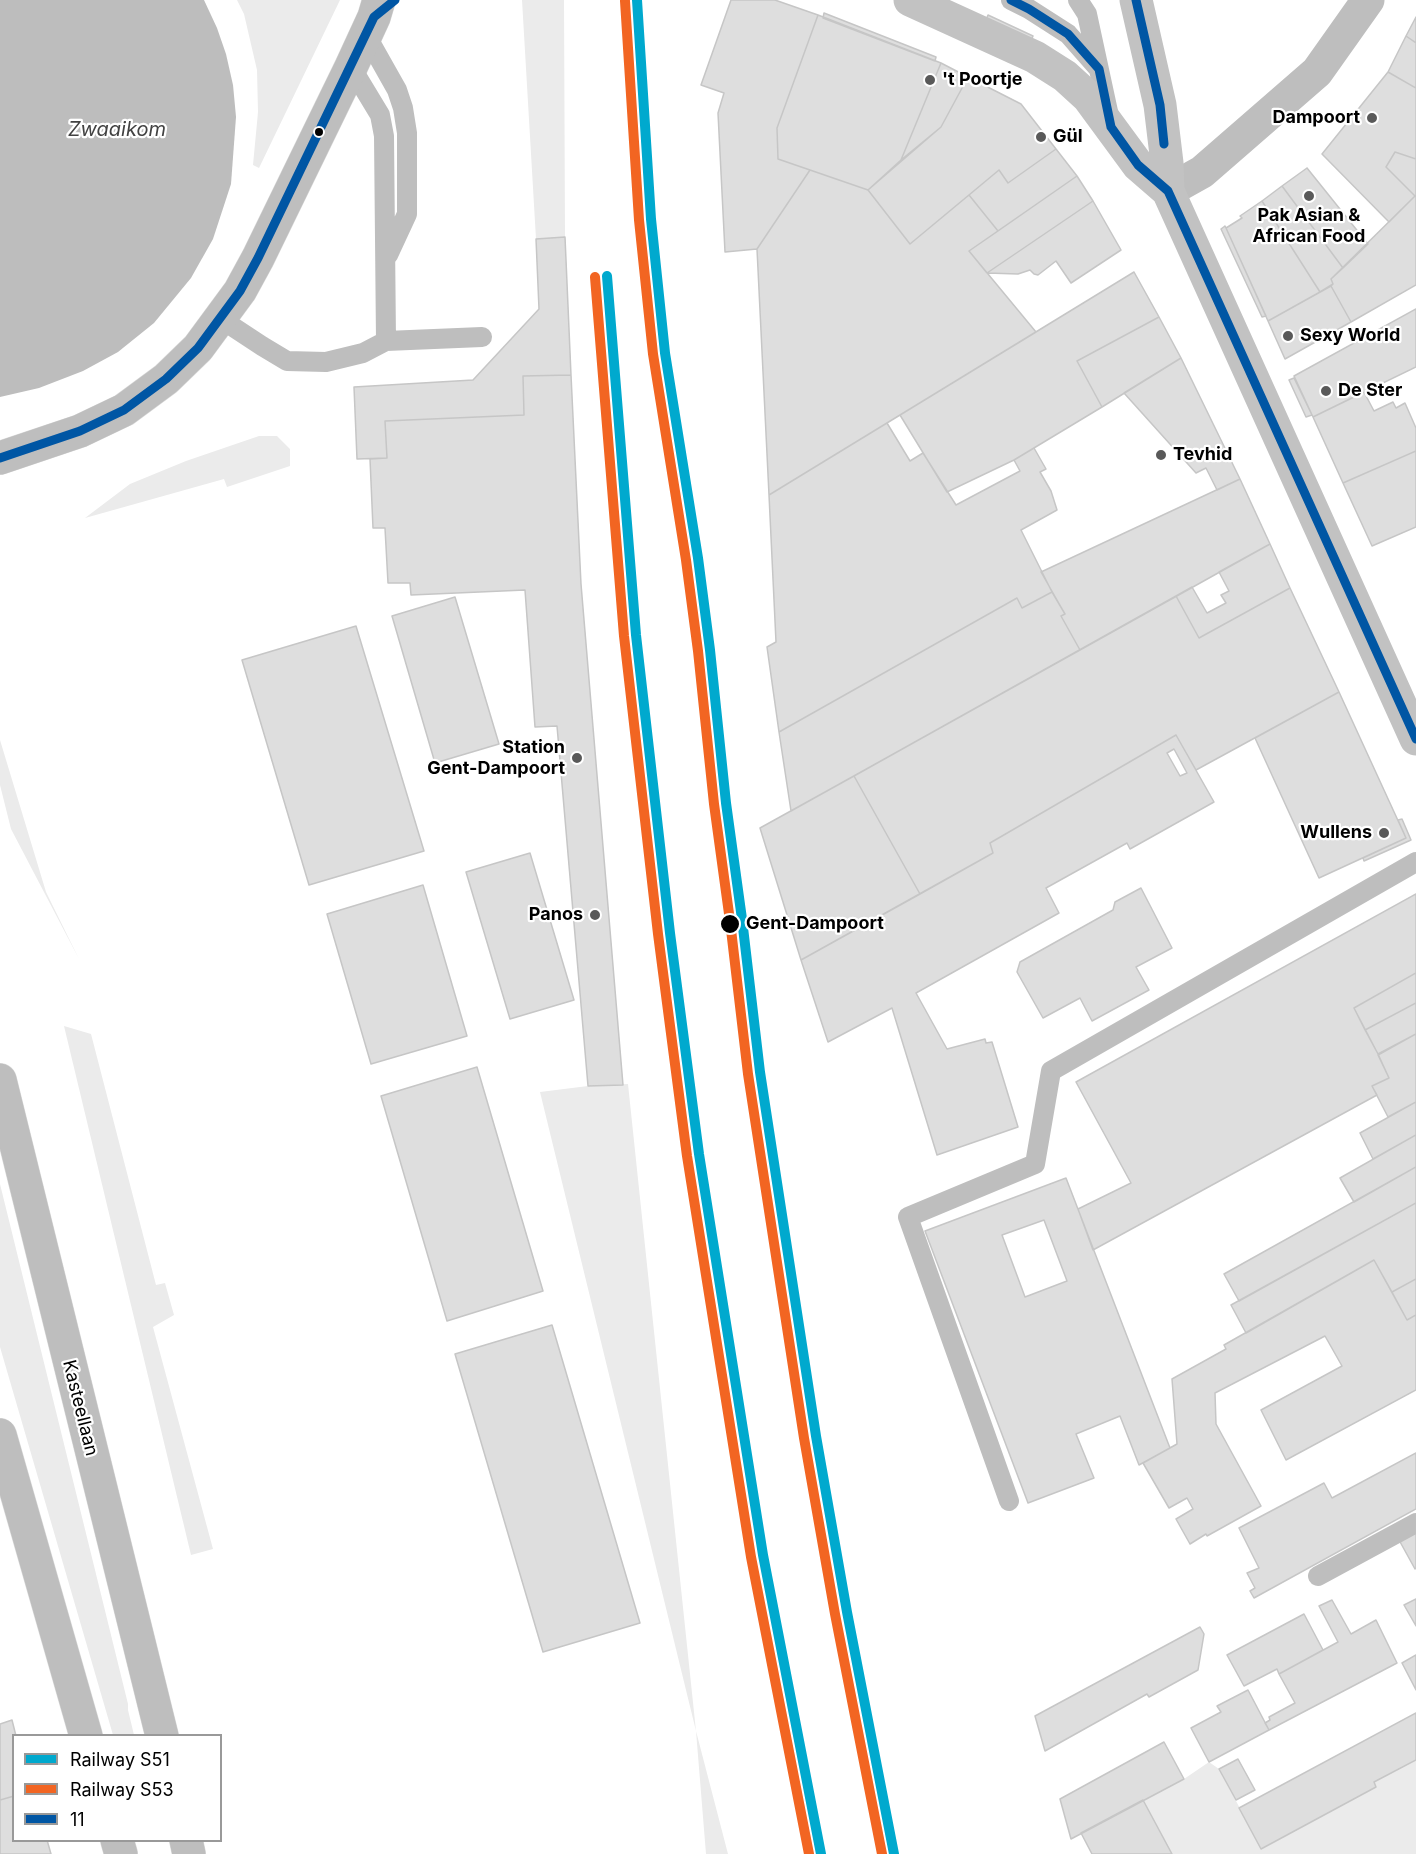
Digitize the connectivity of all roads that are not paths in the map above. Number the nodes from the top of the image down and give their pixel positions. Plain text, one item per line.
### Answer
1 (910, 0) edge
2 (1011, 0) edge
3 (1078, 0) edge
4 (1136, 0) edge
5 (1368, 0) edge
6 (378, 13) edge
7 (351, 67) junction
8 (1099, 69) junction
9 (1111, 127) junction
10 (1168, 191) junction
11 (386, 260) junction
12 (221, 319) junction
13 (482, 337) dead end
14 (386, 341) junction
15 (0, 458) edge
16 (1416, 739) edge
17 (1416, 862) edge
18 (0, 1080) edge
19 (0, 1435) edge
20 (1009, 1501) dead end
21 (1416, 1523) edge
22 (1318, 1576) dead end
23 (85, 1734) edge
24 (162, 1734) edge

1 - 9 main road
2 - 8 lane
3 - 8 lane
4 - 10 main road
5 - 10 main road
6 - 7 main road
6 - 11 lane
7 - 11 lane
7 - 12 main road
8 - 9 lane
9 - 10 main road
10 - 16 main road
11 - 14 lane
12 - 14 lane
12 - 15 main road
13 - 14 lane
17 - 20 lane
18 - 24 main road, Kasteellaan
19 - 23 main road
21 - 22 lane

